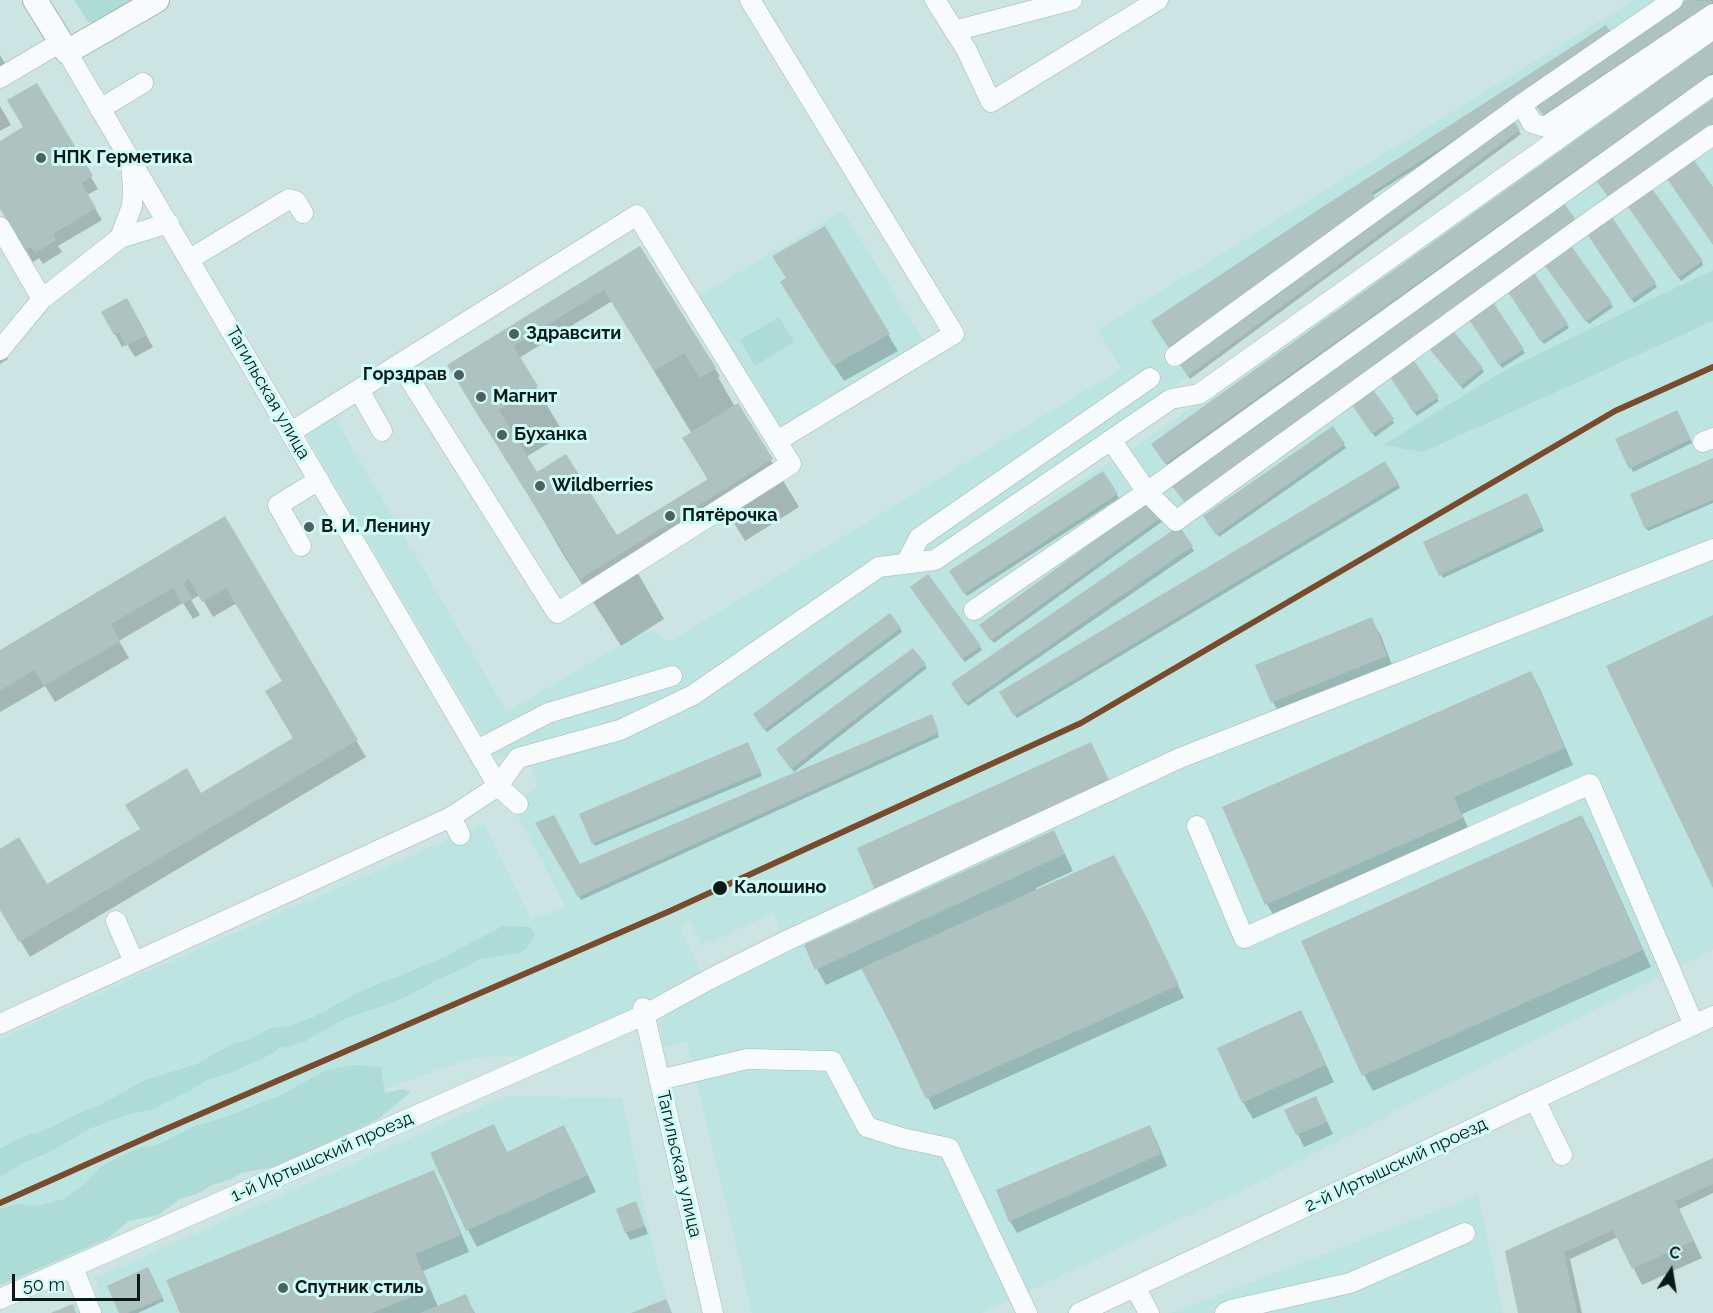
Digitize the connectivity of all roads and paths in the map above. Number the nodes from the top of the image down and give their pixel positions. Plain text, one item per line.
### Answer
1 (35, 0) edge
2 (158, 0) edge
3 (750, 0) edge
4 (935, 0) edge
5 (1072, 0) edge
6 (1158, 0) edge
7 (1673, 0) edge
8 (1713, 14) edge
9 (1713, 29) edge
10 (954, 31) junction
11 (64, 47) junction
12 (0, 78) edge
13 (143, 83) dead end
14 (1713, 86) edge
15 (1522, 104) junction
16 (100, 109) junction
17 (1713, 135) edge
18 (130, 159) junction
19 (303, 213) dead end
20 (168, 223) junction
21 (0, 227) edge
22 (120, 238) junction
23 (190, 259) junction
24 (42, 299) junction
25 (0, 350) edge
26 (1175, 356) dead end
27 (400, 364) junction
28 (1150, 378) dead end
29 (359, 390) junction
30 (382, 431) dead end
31 (291, 432) junction
32 (1111, 440) junction
33 (777, 441) junction
34 (319, 480) junction
35 (1147, 492) junction
36 (301, 546) dead end
37 (1713, 549) edge
38 (906, 563) junction
39 (974, 610) dead end
40 (672, 676) dead end
41 (477, 750) junction
42 (498, 786) junction
43 (518, 804) dead end
44 (451, 817) junction
45 (1197, 826) dead end
46 (459, 835) dead end
47 (116, 921) dead end
48 (134, 962) junction
49 (644, 1012) junction
50 (1713, 1016) edge
51 (0, 1024) edge
52 (1694, 1025) junction
53 (659, 1080) junction
54 (1535, 1100) junction
55 (1562, 1155) dead end
56 (1465, 1233) dead end
57 (73, 1267) junction
58 (1135, 1287) junction
59 (0, 1299) edge
60 (91, 1313) edge
61 (713, 1313) edge
62 (1027, 1313) edge
63 (1079, 1313) edge
64 (1149, 1313) edge
65 (1225, 1313) edge

1 - 11 main road, Тагильская улица
2 - 11 main road
3 - 33 street
4 - 10 street
5 - 10 street
6 - 10 street
7 - 15 street
8 - 15 street
9 - 32 street
11 - 12 street
11 - 16 street, Тагильская улица
13 - 16 street
14 - 35 street
15 - 26 street
16 - 18 street, Тагильская улица
17 - 35 street
18 - 20 street, Тагильская улица
18 - 22 street
19 - 23 street
20 - 22 street
20 - 23 street, Тагильская улица
21 - 24 street
22 - 24 street
23 - 31 street, Тагильская улица
24 - 25 street
27 - 29 street
27 - 33 street
27 - 33 street
28 - 38 street
29 - 30 street
29 - 31 street
31 - 34 street, Тагильская улица
32 - 35 street
32 - 38 street
34 - 36 street
34 - 41 street, Тагильская улица
35 - 39 street
37 - 49 street, 1-й Иртышский проезд
38 - 42 street
40 - 41 street
41 - 42 street, Тагильская улица
42 - 43 street, Тагильская улица
42 - 44 street
44 - 46 street
44 - 48 street
45 - 52 street
47 - 48 street
48 - 51 street
49 - 53 street, Тагильская улица
49 - 57 street, 1-й Иртышский проезд
50 - 52 street, 2-й Иртышский проезд
52 - 54 street, 2-й Иртышский проезд
53 - 61 street, Тагильская улица
53 - 62 street
54 - 55 street
54 - 58 street, 2-й Иртышский проезд
56 - 65 street
57 - 59 street, 1-й Иртышский проезд
57 - 60 street
58 - 63 street, 2-й Иртышский проезд
58 - 64 street

